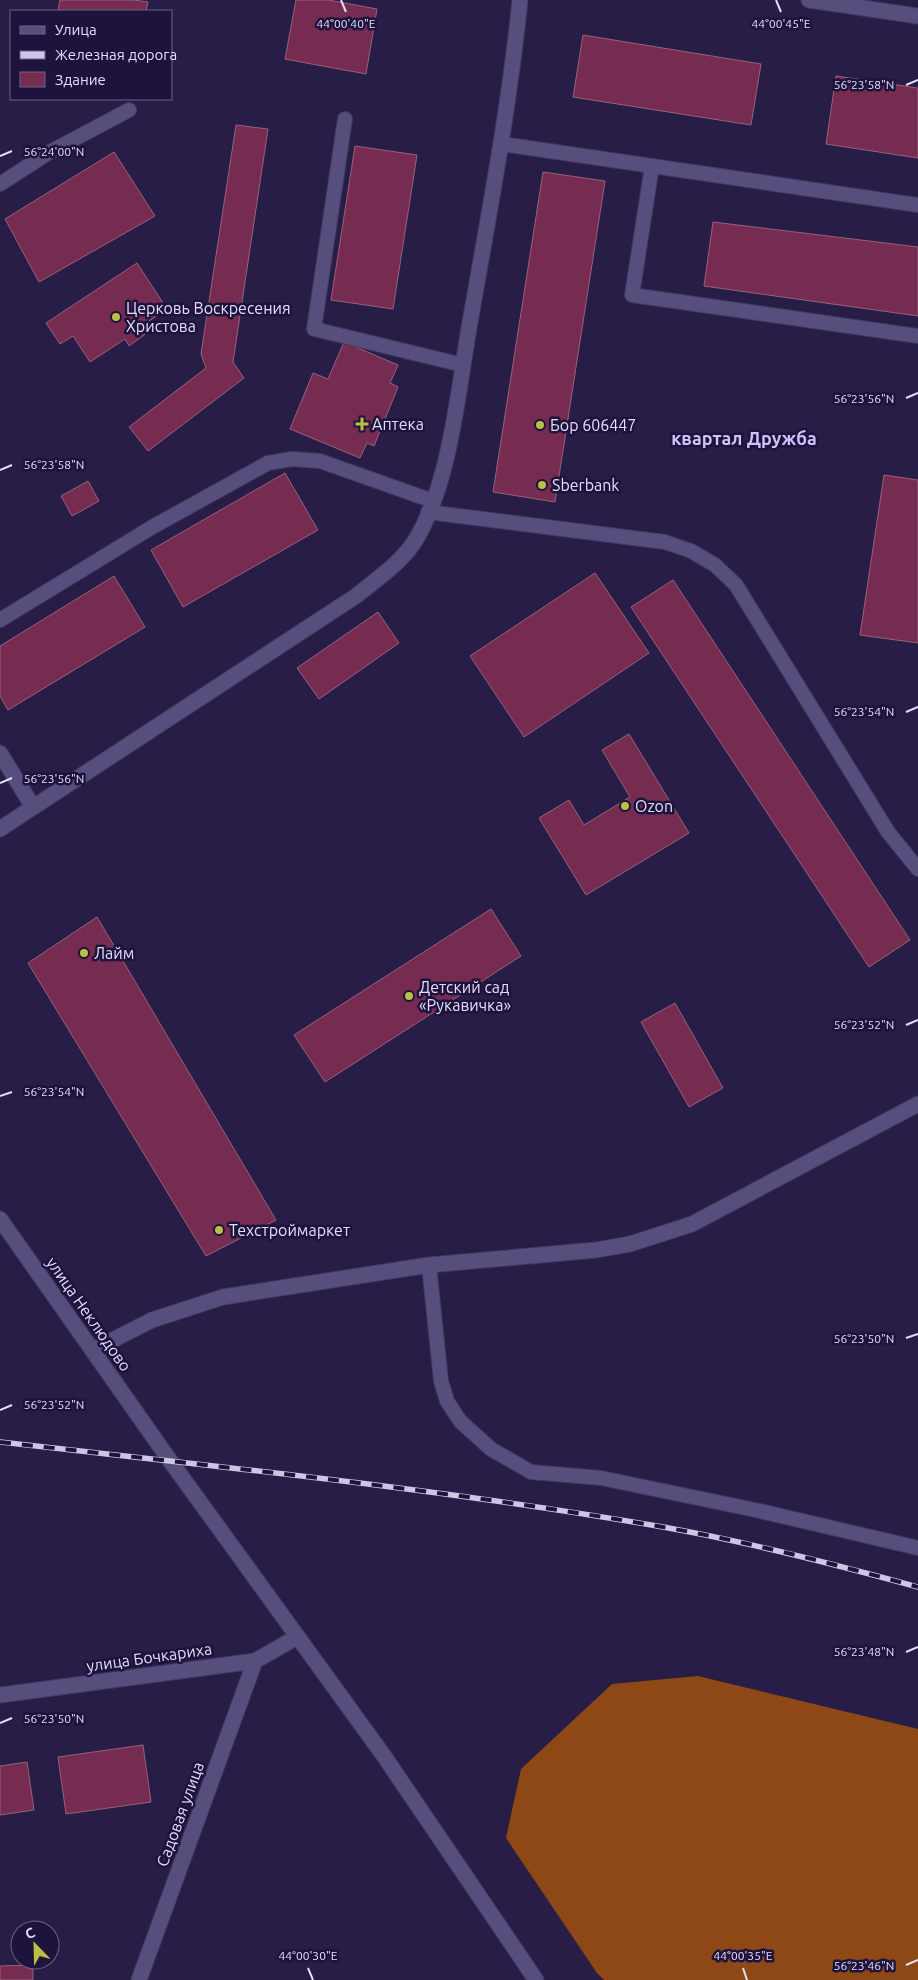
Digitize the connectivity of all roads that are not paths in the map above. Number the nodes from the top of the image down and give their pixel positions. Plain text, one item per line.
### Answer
1 (520, 0) edge
2 (809, 0) edge
3 (918, 16) edge
4 (129, 110) dead end
5 (345, 119) dead end
6 (502, 144) junction
7 (652, 166) junction
8 (0, 184) edge
9 (918, 205) edge
10 (918, 336) edge
11 (463, 365) junction
12 (431, 507) junction
13 (0, 620) edge
14 (0, 753) edge
15 (33, 807) junction
16 (0, 829) edge
17 (918, 869) edge
18 (918, 1104) edge
19 (0, 1219) edge
20 (429, 1265) junction
21 (92, 1350) junction
22 (918, 1548) edge
23 (297, 1637) junction
24 (255, 1661) junction
25 (0, 1695) edge
26 (139, 1980) edge
27 (536, 1980) edge

1 - 6 street
2 - 3 street
4 - 8 lane
5 - 11 lane
6 - 7 lane
6 - 11 street
7 - 9 lane
7 - 10 lane
11 - 12 street
12 - 13 lane
12 - 15 street
12 - 17 lane
14 - 15 street
15 - 16 street
18 - 20 street
19 - 21 street, улица Неклюдово
20 - 21 street
20 - 22 lane
21 - 23 street, улица Неклюдово
23 - 24 street, улица Бочкариха
23 - 27 street, улица Неклюдово
24 - 25 street, улица Бочкариха
24 - 26 street, Садовая улица

